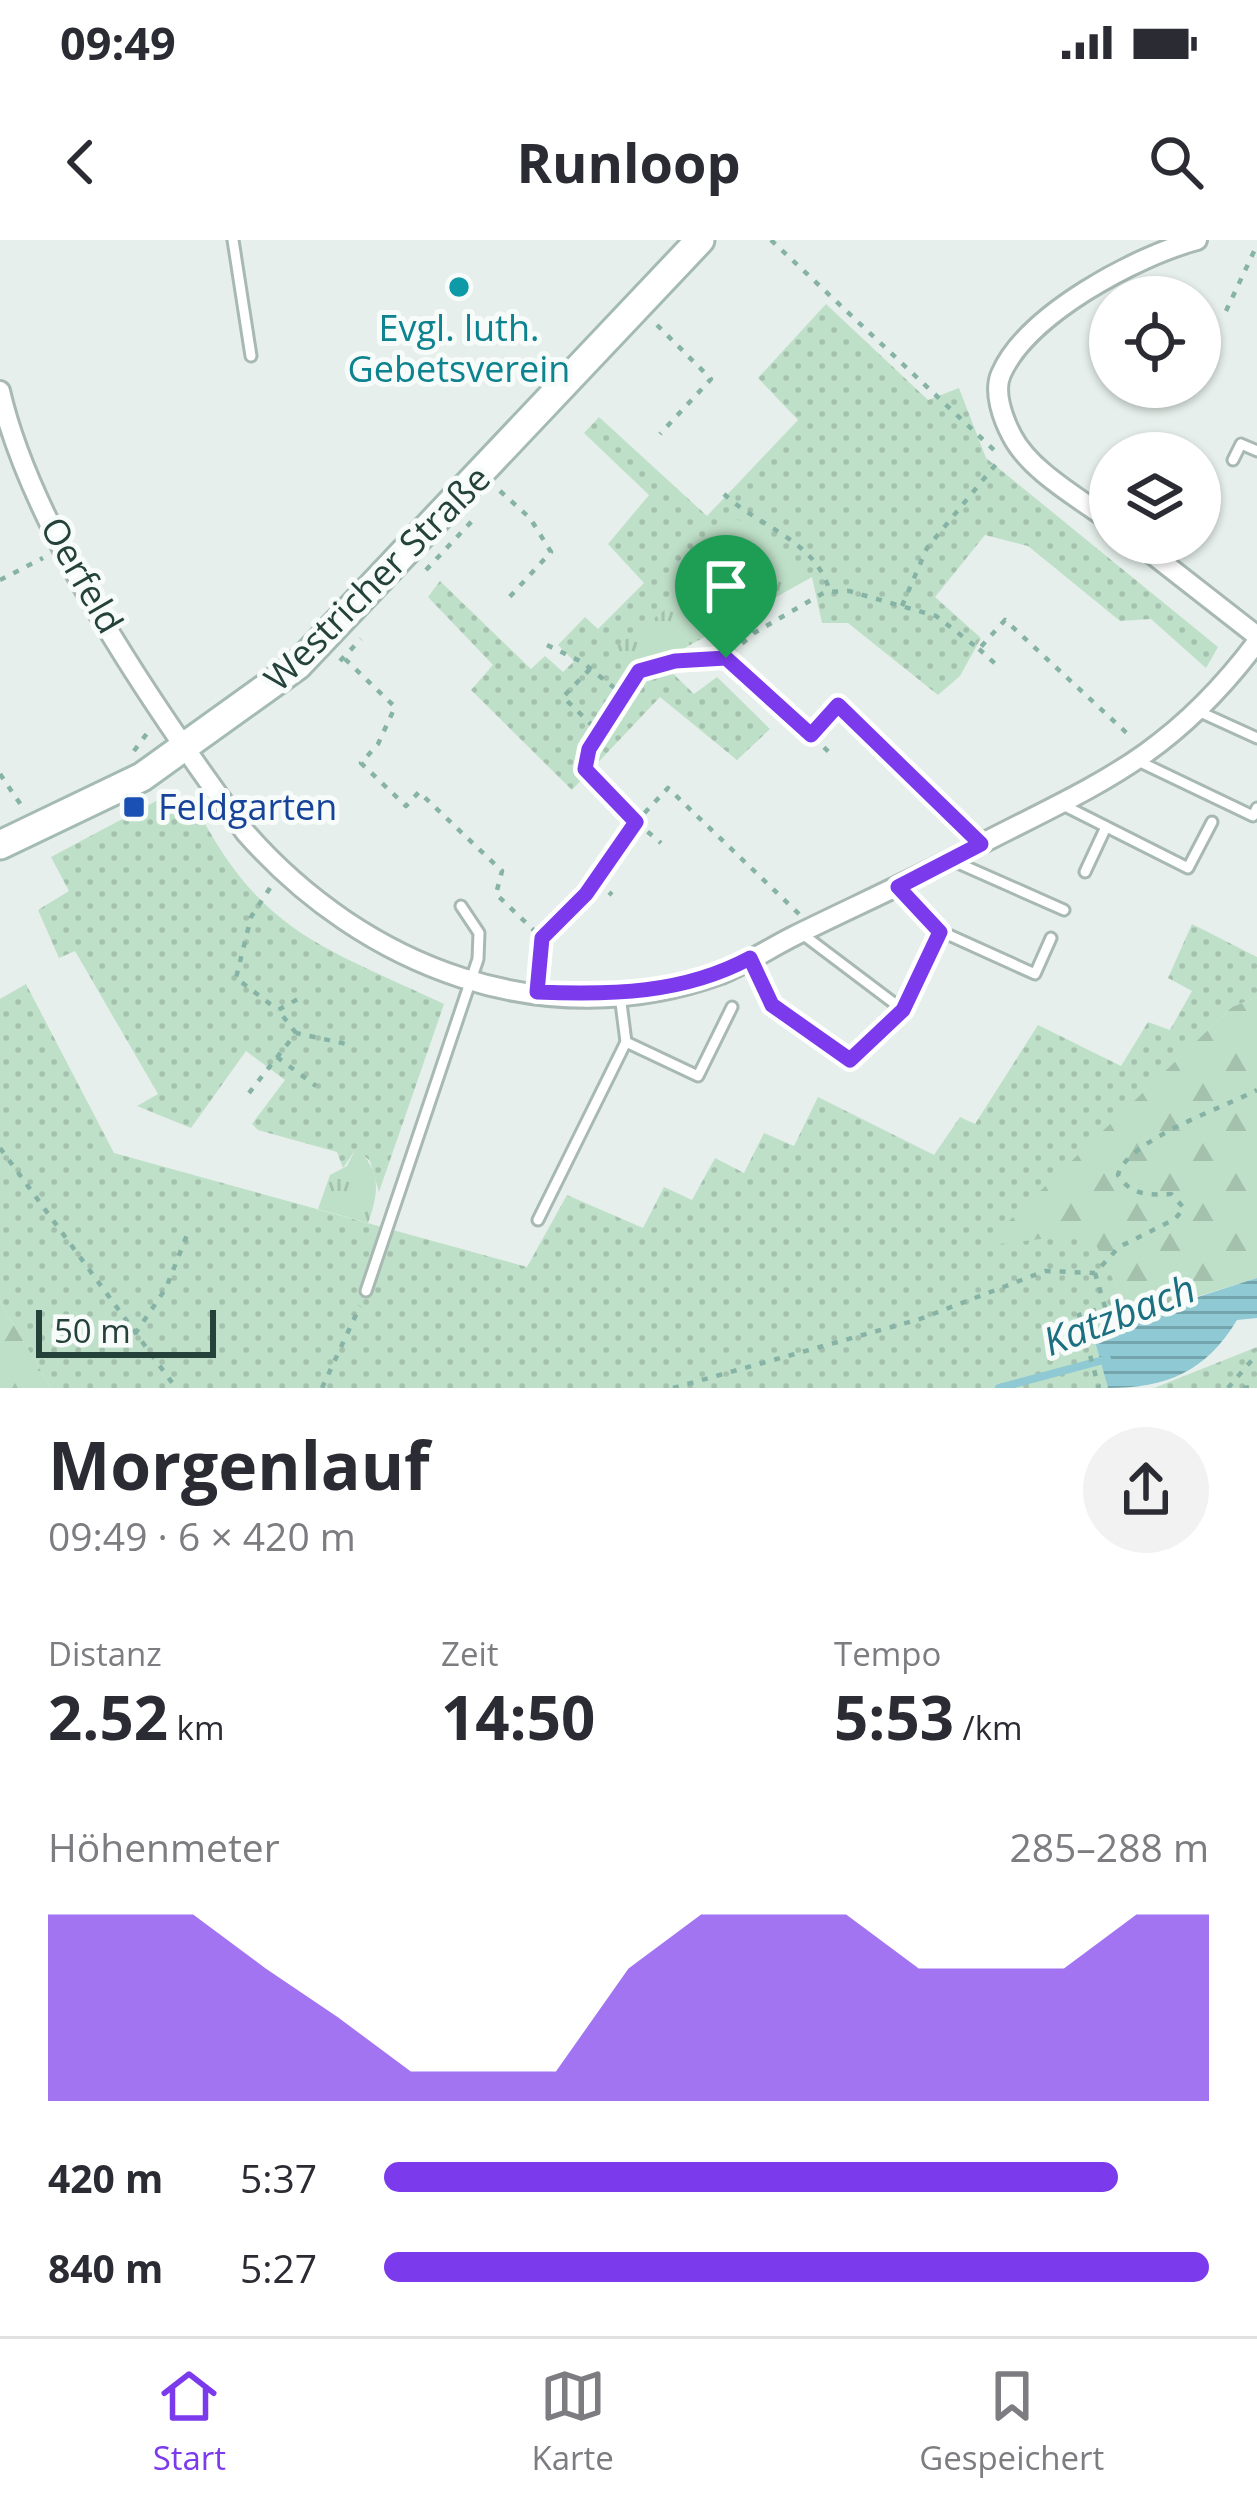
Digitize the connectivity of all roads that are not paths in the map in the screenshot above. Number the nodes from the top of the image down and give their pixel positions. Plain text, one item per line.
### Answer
1 (232, 240) edge
2 (700, 240) edge
3 (1197, 240) edge
4 (251, 356) dead end
5 (0, 391) edge
6 (1257, 452) edge
7 (1233, 460) dead end
8 (1089, 504) edge
9 (1164, 564) edge
10 (1257, 639) edge
11 (1200, 712) junction
12 (1257, 738) edge
13 (187, 747) junction
14 (1143, 758) junction
15 (1065, 806) junction
16 (1257, 808) edge
17 (1212, 822) dead end
18 (1106, 827) junction
19 (0, 845) edge
20 (951, 860) junction
21 (1085, 872) dead end
22 (898, 887) junction
23 (461, 906) dead end
24 (1064, 910) dead end
25 (807, 930) junction
26 (940, 932) junction
27 (1051, 938) dead end
28 (750, 958) junction
29 (470, 981) junction
30 (620, 995) junction
31 (732, 1007) dead end
32 (903, 1010) junction
33 (626, 1042) junction
34 (538, 1220) dead end
35 (366, 1291) road end

1 - 4 lane
2 - 13 street, Westricher Straße
3 - 8 street
5 - 13 street, Oerfeld
6 - 7 lane
9 - 10 street
10 - 11 street
11 - 12 lane
11 - 14 street
13 - 19 street, Westricher Straße
13 - 29 street
14 - 15 street
14 - 16 lane
15 - 18 lane
15 - 20 street
17 - 18 lane
18 - 21 lane
20 - 22 street
20 - 24 lane
22 - 25 street
22 - 26 lane
23 - 29 lane
25 - 28 street
25 - 32 lane
26 - 27 lane
26 - 32 lane
28 - 30 street
28 - 32 lane
29 - 30 street
29 - 35 lane
30 - 33 lane
31 - 33 lane
33 - 34 lane

